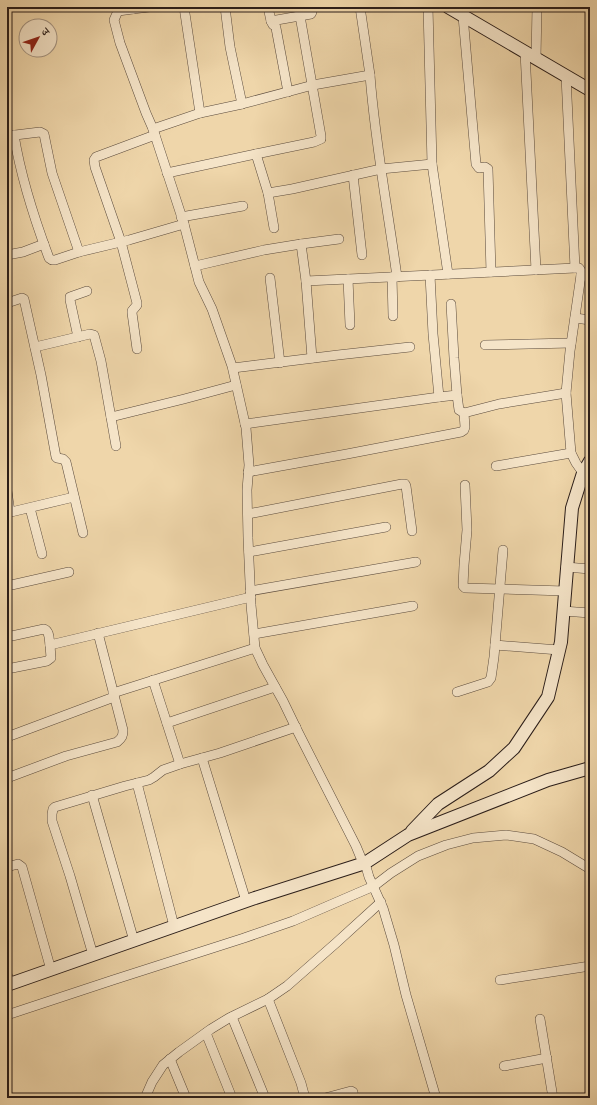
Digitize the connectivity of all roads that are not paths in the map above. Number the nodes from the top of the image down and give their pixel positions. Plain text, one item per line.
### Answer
1 (149, 7) edge
2 (184, 7) edge
3 (226, 7) edge
4 (268, 7) edge
5 (312, 7) edge
6 (360, 7) edge
7 (428, 7) edge
8 (448, 7) edge
9 (537, 7) edge
10 (132, 8) edge
11 (300, 16) junction
12 (463, 16) junction
13 (271, 20) junction
14 (525, 52) junction
15 (536, 58) junction
16 (370, 75) junction
17 (566, 76) junction
18 (313, 85) junction
19 (590, 89) edge
20 (288, 92) junction
21 (242, 104) junction
22 (200, 113) junction
23 (154, 132) junction
24 (10, 136) edge
25 (256, 154) junction
26 (432, 164) junction
27 (380, 169) junction
28 (167, 173) junction
29 (353, 175) junction
30 (268, 193) junction
31 (243, 206) dead end
32 (183, 220) junction
33 (274, 228) dead end
34 (339, 239) dead end
35 (121, 242) junction
36 (44, 244) junction
37 (301, 244) junction
38 (79, 252) junction
39 (7, 255) edge
40 (362, 255) dead end
41 (195, 266) junction
42 (536, 270) junction
43 (491, 272) junction
44 (582, 273) edge
45 (448, 274) junction
46 (430, 275) junction
47 (394, 277) junction
48 (270, 278) dead end
49 (348, 279) junction
50 (306, 281) junction
51 (87, 291) dead end
52 (7, 303) edge
53 (451, 304) dead end
54 (393, 316) dead end
55 (575, 318) junction
56 (590, 320) edge
57 (350, 325) dead end
58 (78, 337) junction
59 (571, 343) junction
60 (485, 345) dead end
61 (35, 347) junction
62 (410, 347) dead end
63 (137, 349) dead end
64 (312, 358) junction
65 (280, 363) junction
66 (233, 368) junction
67 (236, 385) junction
68 (566, 393) junction
69 (457, 395) junction
70 (439, 397) junction
71 (464, 413) junction
72 (111, 417) junction
73 (245, 424) junction
74 (116, 446) dead end
75 (571, 453) junction
76 (590, 461) edge
77 (496, 466) dead end
78 (248, 472) junction
79 (583, 473) junction
80 (465, 485) dead end
81 (7, 491) edge
82 (74, 497) junction
83 (30, 508) junction
84 (9, 513) edge
85 (248, 514) junction
86 (386, 527) dead end
87 (412, 531) dead end
88 (83, 533) dead end
89 (503, 550) dead end
90 (248, 552) junction
91 (42, 554) dead end
92 (416, 562) dead end
93 (566, 567) junction
94 (590, 569) edge
95 (70, 572) dead end
96 (7, 586) edge
97 (501, 588) junction
98 (565, 591) junction
99 (251, 594) junction
100 (413, 606) dead end
101 (563, 611) junction
102 (590, 613) edge
103 (98, 633) junction
104 (254, 634) junction
105 (7, 637) edge
106 (50, 645) junction
107 (495, 645) junction
108 (255, 648) junction
109 (559, 650) junction
110 (7, 669) edge
111 (154, 680) junction
112 (275, 687) junction
113 (457, 692) dead end
114 (114, 695) junction
115 (167, 723) junction
116 (296, 727) junction
117 (7, 737) edge
118 (202, 758) junction
119 (180, 764) junction
120 (590, 769) edge
121 (7, 778) edge
122 (137, 783) junction
123 (92, 795) junction
124 (408, 834) junction
125 (364, 863) junction
126 (7, 867) edge
127 (590, 869) edge
128 (374, 886) junction
129 (246, 901) junction
130 (381, 902) junction
131 (174, 926) junction
132 (134, 941) junction
133 (93, 955) junction
134 (590, 966) edge
135 (51, 970) junction
136 (500, 980) dead end
137 (8, 981) edge
138 (268, 999) junction
139 (7, 1015) edge
140 (232, 1016) junction
141 (540, 1019) dead end
142 (206, 1033) junction
143 (547, 1058) junction
144 (170, 1059) junction
145 (504, 1066) dead end
146 (145, 1098) edge
147 (186, 1098) edge
148 (232, 1098) edge
149 (264, 1098) edge
150 (305, 1098) edge
151 (325, 1098) edge
152 (354, 1098) edge
153 (436, 1098) edge
154 (553, 1098) edge

1 - 10 street
2 - 22 street
3 - 21 street
4 - 13 street
5 - 11 street
6 - 16 street
7 - 26 street
8 - 12 street
9 - 15 street
10 - 23 street
11 - 13 street
11 - 18 street
12 - 14 street
12 - 43 street
13 - 20 street
14 - 15 street
14 - 42 street
15 - 17 street
16 - 18 street
16 - 27 street
17 - 19 street
17 - 44 street
18 - 20 street
18 - 25 street
20 - 21 street
21 - 22 street
22 - 23 street
23 - 28 street
23 - 35 street
24 - 36 street
24 - 38 street
25 - 28 street
25 - 30 street
26 - 27 street
26 - 45 street
27 - 29 street
27 - 47 street
28 - 32 street
29 - 30 street
29 - 40 street
30 - 33 street
31 - 32 street
32 - 35 street
32 - 41 street
34 - 37 street
35 - 38 street
35 - 63 street
36 - 38 street
36 - 39 street
37 - 41 street
37 - 50 street
41 - 66 street
42 - 43 street
42 - 44 street
43 - 45 street
44 - 55 street
45 - 46 street
46 - 47 street
46 - 70 street
47 - 49 street
47 - 54 street
48 - 65 street
49 - 50 street
49 - 57 street
50 - 64 street
51 - 58 street
52 - 61 street
53 - 69 street
55 - 56 street
55 - 59 street
58 - 61 street
58 - 72 street
59 - 60 street
59 - 68 street
61 - 82 street
62 - 64 street
64 - 65 street
65 - 66 street
66 - 67 street
67 - 72 street
67 - 73 street
68 - 71 street
68 - 75 street
69 - 70 street
69 - 71 street
70 - 73 street
71 - 78 street
72 - 74 street
73 - 78 street
75 - 77 street
75 - 79 street
76 - 79 street
78 - 85 street
79 - 93 street
80 - 97 street
81 - 84 street
82 - 83 street
82 - 88 street
83 - 84 street
83 - 91 street
85 - 87 street
85 - 90 street
86 - 90 street
89 - 97 street
90 - 99 street
92 - 99 street
93 - 94 street
93 - 98 street
95 - 96 street
97 - 98 street
97 - 107 street
98 - 101 street
99 - 103 street
99 - 104 street
100 - 104 street
101 - 102 street
101 - 109 street
103 - 106 street
103 - 114 street
104 - 108 street
105 - 106 street
106 - 110 street
107 - 109 street
107 - 113 street
108 - 111 street
108 - 112 street
109 - 124 street
111 - 114 street
111 - 115 street
112 - 115 street
112 - 116 street
114 - 117 street
114 - 121 street
115 - 119 street
116 - 118 street
116 - 125 street
118 - 119 street
118 - 129 street
119 - 122 street
120 - 124 street
122 - 123 street
122 - 131 street
123 - 132 street
123 - 133 street
124 - 125 street
125 - 128 street
125 - 129 street
126 - 135 street
127 - 128 street
128 - 130 street
128 - 139 street
129 - 131 street
130 - 138 street
130 - 153 street
131 - 132 street
132 - 133 street
133 - 135 street
134 - 136 street
135 - 137 street
138 - 140 street
138 - 150 street
140 - 142 street
140 - 149 street
141 - 143 street
142 - 144 street
142 - 148 street
143 - 145 street
143 - 154 street
144 - 146 street
144 - 147 street
151 - 152 street

